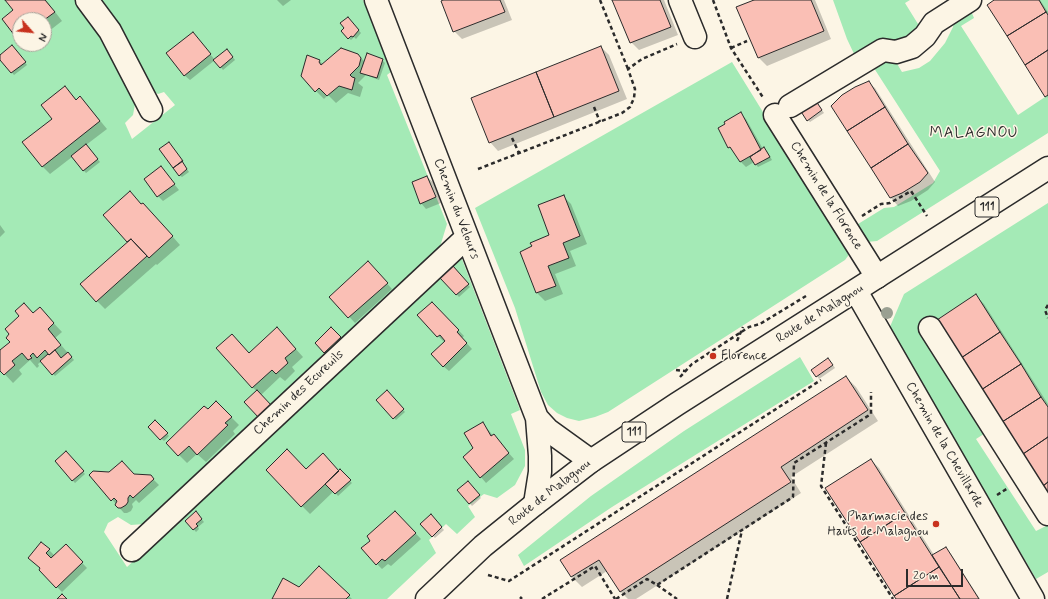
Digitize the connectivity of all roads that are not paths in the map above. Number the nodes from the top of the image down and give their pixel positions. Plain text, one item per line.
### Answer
1 (87, 0) edge
2 (376, 0) edge
3 (680, 0) edge
4 (970, 0) edge
5 (694, 37) road end
6 (151, 110) dead end
7 (1048, 168) edge
8 (467, 237) junction
9 (877, 277) junction
10 (856, 290) junction
11 (930, 328) dead end
12 (537, 418) junction
13 (591, 461) junction
14 (535, 504) junction
15 (1048, 514) edge
16 (132, 550) dead end
17 (1048, 591) edge
18 (427, 599) edge
19 (1034, 599) edge

1 - 6 street
2 - 8 street, Chemin du Velours
3 - 5 street
4 - 9 street, Chemin de la Florence
7 - 9 street, Route de Malagnou / 111
8 - 12 street, Chemin du Velours
8 - 16 street, Chemin des Ecureuils
9 - 10 street, Route de Malagnou / 111
10 - 13 street, Route de Malagnou / 111
10 - 19 street, Chemin de la Chevillarde
11 - 15 street
12 - 13 street, Chemin du Velours
12 - 14 street, Chemin du Velours
13 - 14 street, Route de Malagnou / 111
14 - 18 street, Route de Malagnou / 111
17 - 19 street

